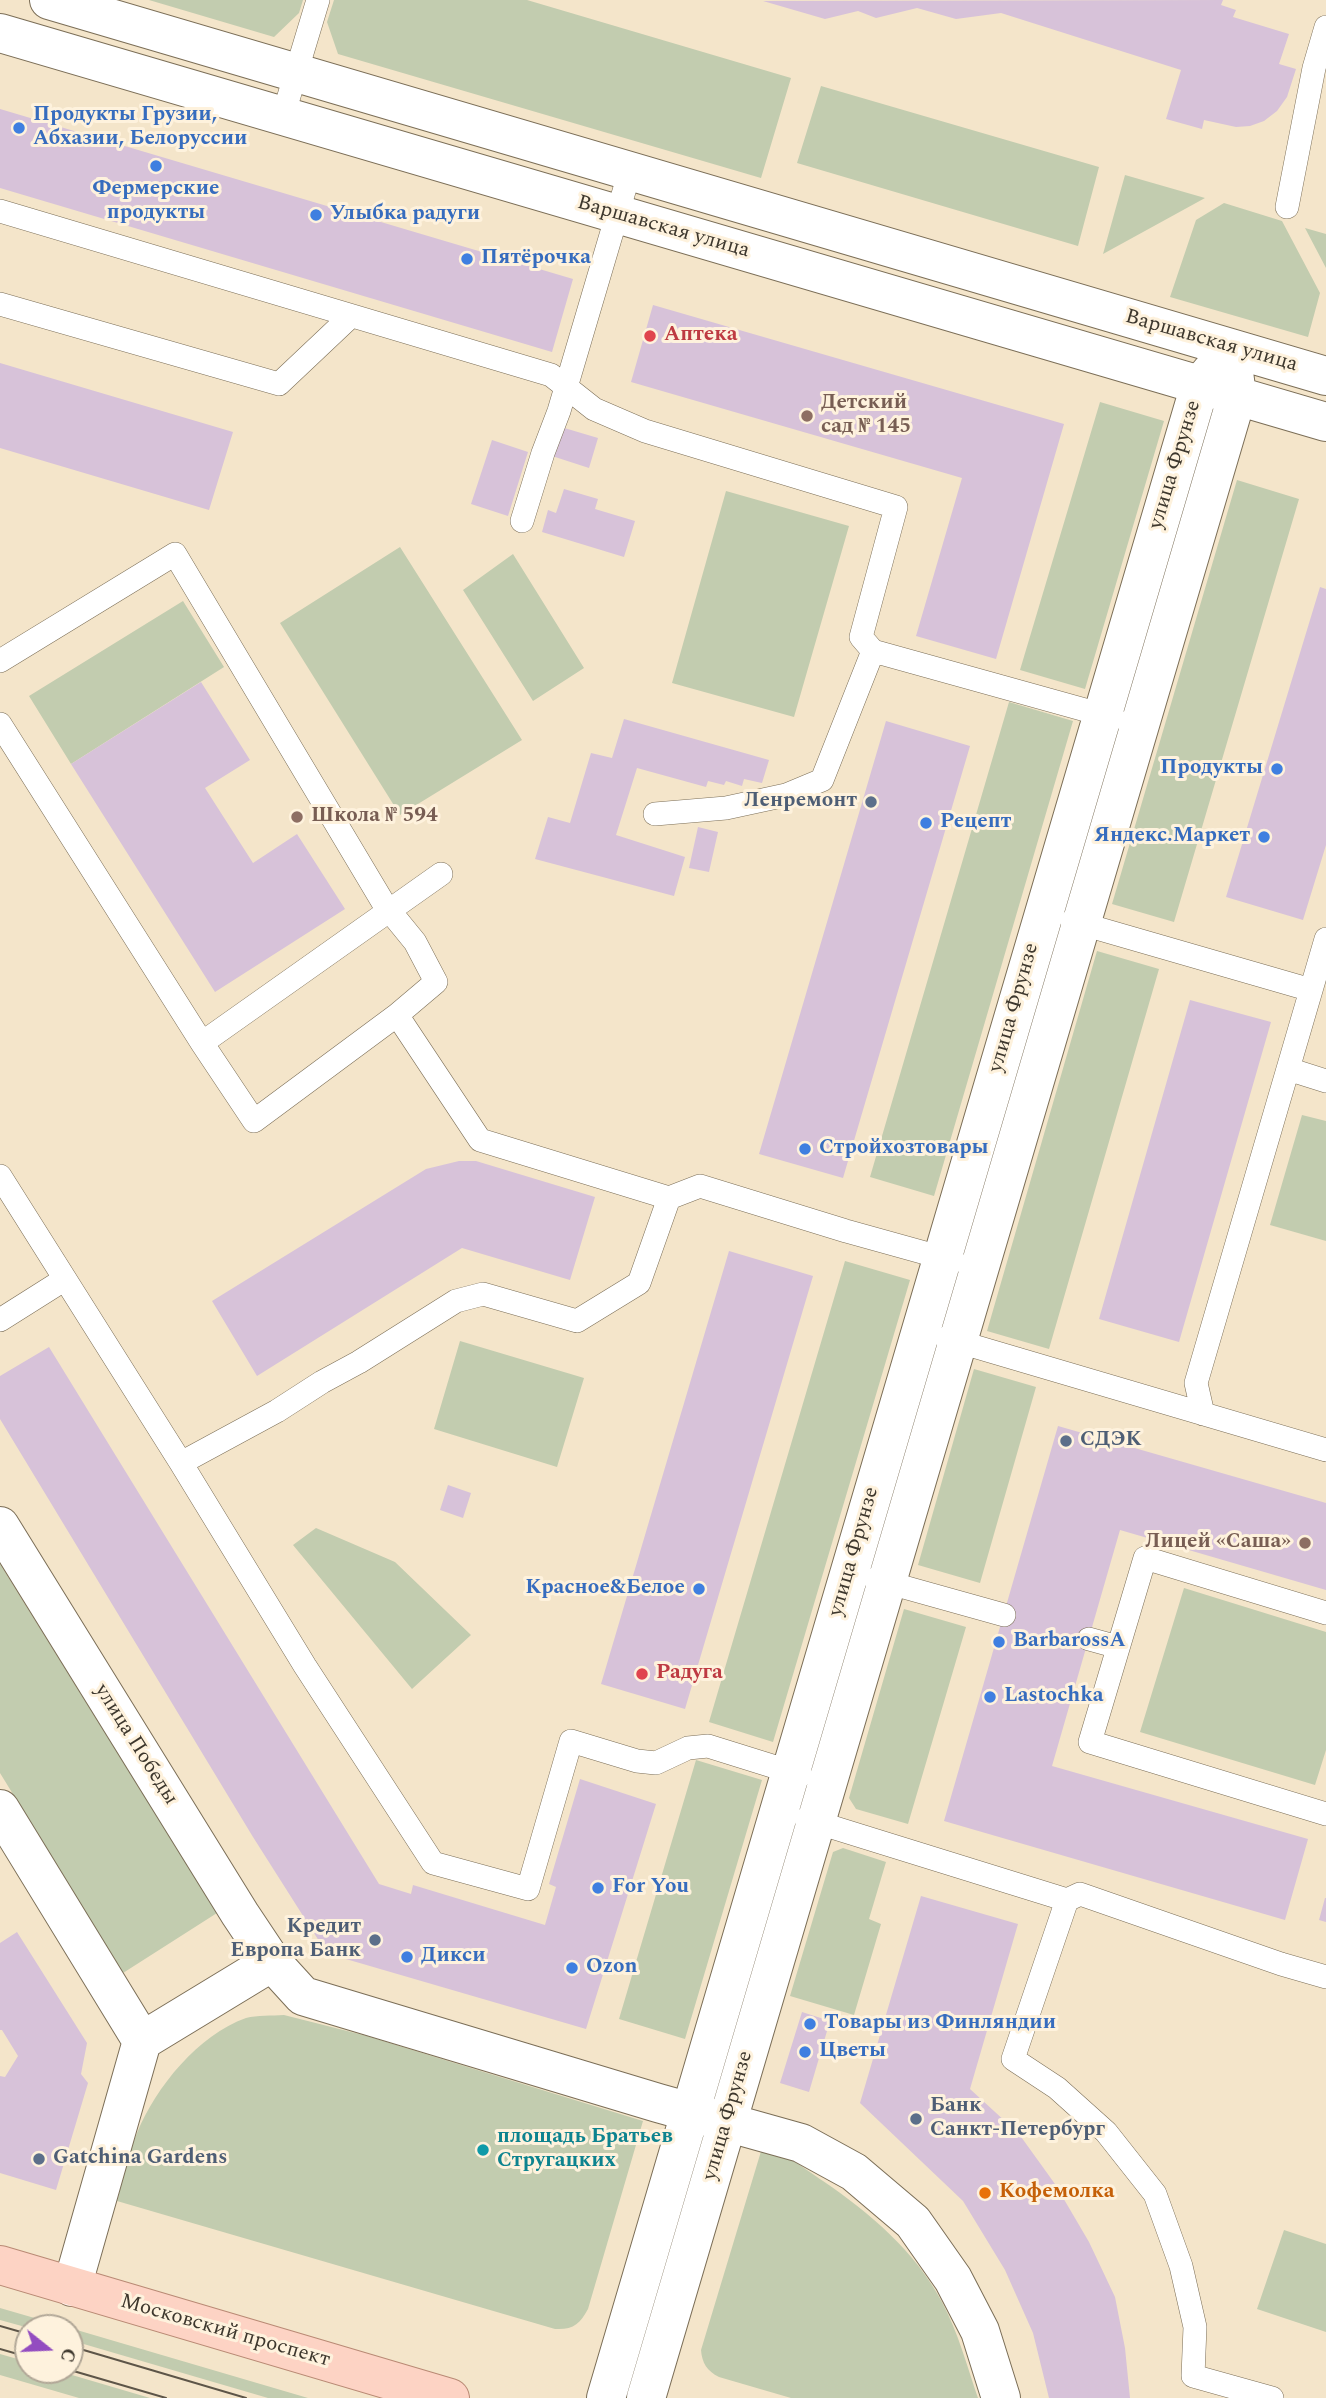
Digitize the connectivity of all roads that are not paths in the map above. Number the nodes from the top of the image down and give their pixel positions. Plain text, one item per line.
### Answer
1 (49, 0) edge
2 (317, 0) edge
3 (1326, 27) edge
4 (0, 33) edge
5 (296, 73) junction
6 (283, 116) junction
7 (629, 171) junction
8 (1287, 207) dead end
9 (0, 211) edge
10 (616, 214) junction
11 (0, 304) edge
12 (351, 316) junction
13 (1231, 348) junction
14 (1326, 376) edge
15 (1199, 385) junction
16 (565, 386) junction
17 (1237, 396) junction
18 (1326, 422) edge
19 (522, 522) dead end
20 (873, 651) junction
21 (0, 660) edge
22 (1102, 715) junction
23 (0, 724) edge
24 (1139, 726) junction
25 (654, 814) dead end
26 (441, 874) dead end
27 (389, 910) junction
28 (1044, 913) junction
29 (1081, 924) junction
30 (1326, 939) edge
31 (1311, 990) junction
32 (397, 1015) junction
33 (202, 1043) junction
34 (1288, 1069) junction
35 (1326, 1081) edge
36 (0, 1176) edge
37 (669, 1198) junction
38 (942, 1257) junction
39 (979, 1268) junction
40 (65, 1279) junction
41 (0, 1320) edge
42 (920, 1331) junction
43 (958, 1342) junction
44 (1203, 1414) junction
45 (1326, 1450) edge
46 (181, 1463) junction
47 (0, 1526) edge
48 (849, 1571) junction
49 (887, 1582) junction
50 (1326, 1613) edge
51 (1004, 1615) dead end
52 (1089, 1639) dead end
53 (1118, 1647) junction
54 (790, 1771) junction
55 (828, 1782) junction
56 (0, 1809) edge
57 (779, 1811) junction
58 (1326, 1814) edge
59 (816, 1822) junction
60 (1067, 1900) junction
61 (272, 1962) junction
62 (1326, 1978) edge
63 (142, 2041) junction
64 (690, 2111) junction
65 (727, 2122) junction
66 (0, 2265) edge
67 (72, 2287) junction
68 (450, 2398) edge
69 (606, 2398) edge
70 (646, 2398) edge
71 (1001, 2398) edge
72 (1272, 2398) edge

1 - 5 street, Варшавская улица
2 - 5 lane
3 - 8 lane
4 - 6 street, Варшавская улица
5 - 6 lane
5 - 7 street, Варшавская улица
6 - 10 street, Варшавская улица
7 - 10 lane
7 - 13 street, Варшавская улица
9 - 12 lane
10 - 15 street, Варшавская улица
10 - 16 lane
11 - 12 lane
12 - 16 lane
13 - 14 street, Варшавская улица
13 - 15 street, улица Фрунзе
13 - 17 street, улица Фрунзе
15 - 17 street, Варшавская улица
15 - 22 street, улица Фрунзе
16 - 19 lane
16 - 20 lane
17 - 18 street, Варшавская улица
17 - 24 street, улица Фрунзе
20 - 22 lane
20 - 25 lane
21 - 27 lane
22 - 24 lane
22 - 28 street, улица Фрунзе
23 - 33 lane
24 - 29 street, улица Фрунзе
26 - 27 lane
27 - 32 lane
27 - 33 lane
28 - 29 lane
28 - 38 street, улица Фрунзе
29 - 31 lane
29 - 39 street, улица Фрунзе
30 - 31 lane
31 - 34 lane
32 - 33 lane
32 - 37 lane
34 - 35 lane
34 - 44 lane
36 - 40 lane
37 - 38 lane
37 - 46 lane
38 - 39 lane
38 - 42 street, улица Фрунзе
39 - 43 street, улица Фрунзе
40 - 41 lane
40 - 46 lane
42 - 43 lane
42 - 48 street, улица Фрунзе
43 - 44 lane
43 - 49 street, улица Фрунзе
44 - 45 lane
46 - 54 lane
47 - 61 street, улица Победы
48 - 49 lane
48 - 54 street, улица Фрунзе
49 - 51 lane
49 - 55 street, улица Фрунзе
50 - 53 lane
52 - 53 lane
53 - 58 lane
54 - 55 lane
54 - 57 street, улица Фрунзе
55 - 59 street, улица Фрунзе
56 - 63 street
57 - 59 lane
57 - 64 street, улица Фрунзе
59 - 60 lane
59 - 65 street, улица Фрунзе
60 - 62 lane
60 - 72 lane
61 - 63 street
61 - 64 street
63 - 67 street
64 - 65 street
64 - 69 street, улица Фрунзе
65 - 70 street, улица Фрунзе
65 - 71 street
66 - 67 main road, Московский проспект
67 - 68 main road, Московский проспект

